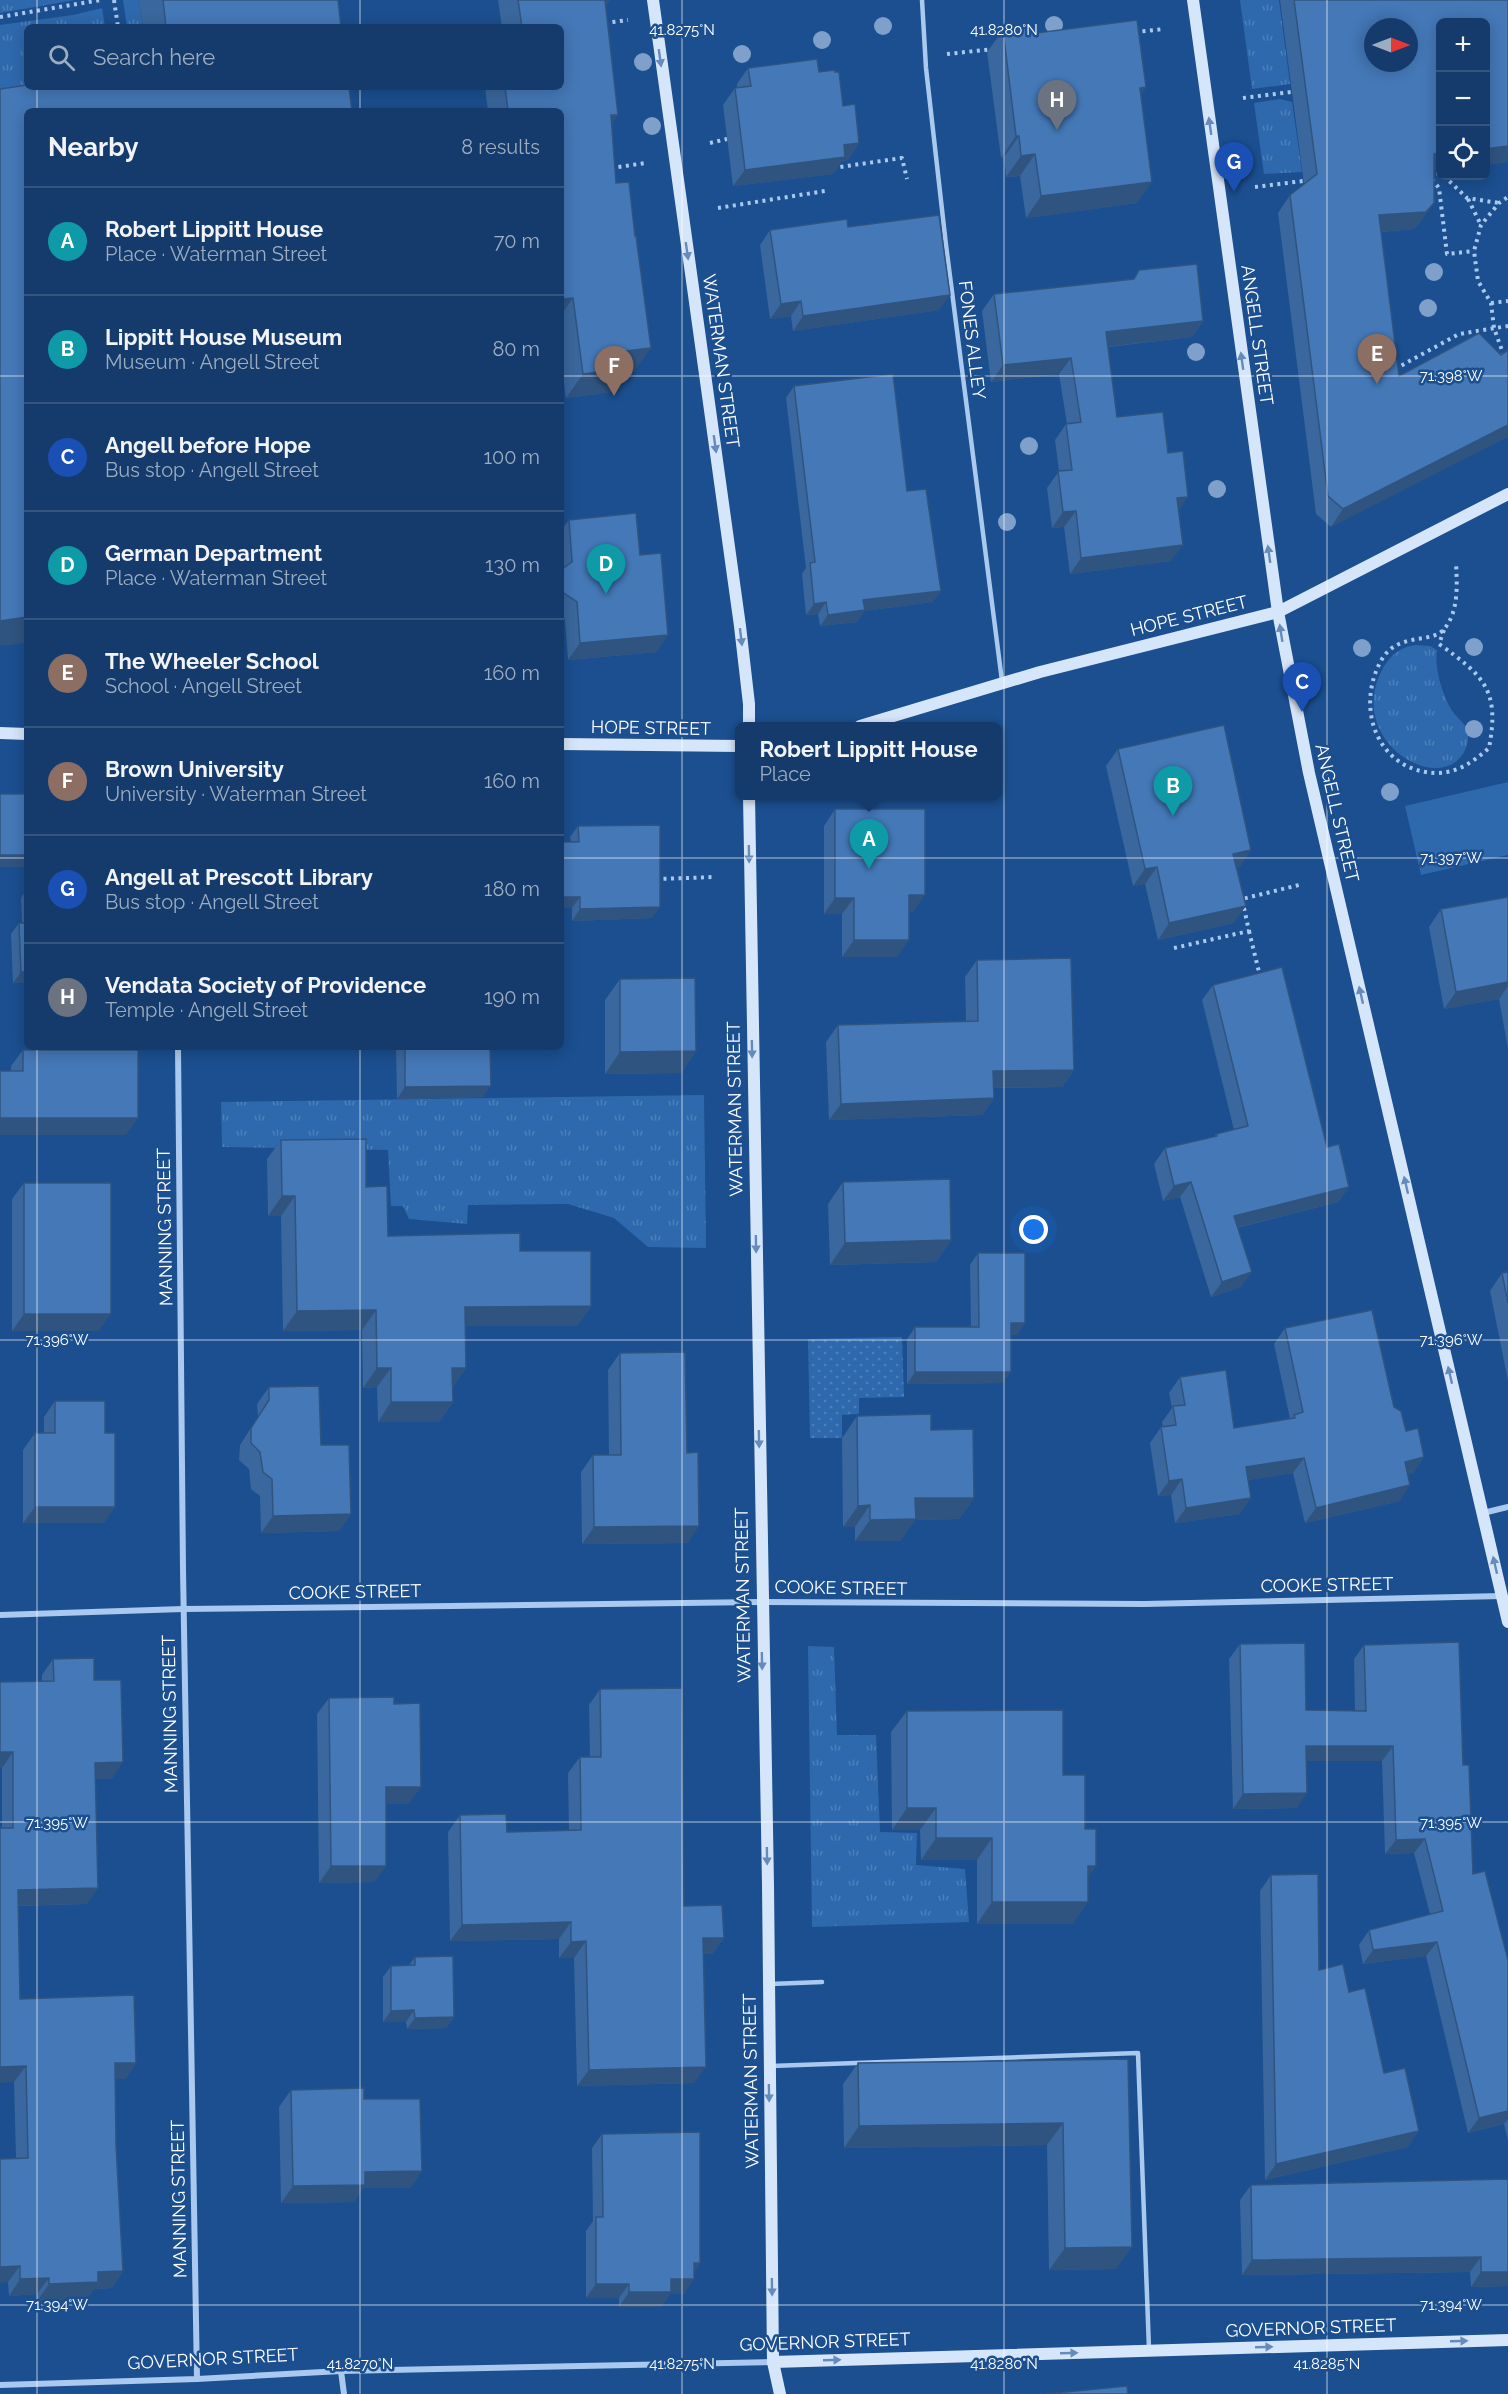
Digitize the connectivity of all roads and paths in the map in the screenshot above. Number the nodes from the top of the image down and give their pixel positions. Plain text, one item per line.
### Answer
1 (101, 0) edge
2 (114, 0) edge
3 (652, 0) edge
4 (921, 0) edge
5 (1193, 0) edge
6 (0, 17) edge
7 (628, 20) dead end
8 (118, 24) edge
9 (594, 24) edge
10 (1164, 29) dead end
11 (1130, 33) edge
12 (1005, 47) edge
13 (926, 57) junction
14 (1291, 92) dead end
15 (1243, 98) dead end
16 (727, 140) dead end
17 (710, 143) dead end
18 (646, 163) dead end
19 (833, 168) edge
20 (604, 169) edge
21 (1436, 174) edge
22 (907, 179) dead end
23 (1448, 180) edge
24 (1304, 181) edge
25 (1255, 187) dead end
26 (825, 191) dead end
27 (1508, 197) edge
28 (1467, 198) junction
29 (1499, 203) junction
30 (718, 208) dead end
31 (1481, 225) junction
32 (1474, 251) junction
33 (1508, 301) edge
34 (1491, 303) junction
35 (1508, 326) edge
36 (1494, 328) junction
37 (1506, 362) edge
38 (1394, 369) edge
39 (1508, 494) edge
40 (1456, 562) dead end
41 (1278, 612) junction
42 (1444, 630) junction
43 (1002, 683) junction
44 (749, 722) edge
45 (873, 722) edge
46 (0, 733) edge
47 (24, 734) edge
48 (564, 744) edge
49 (735, 746) edge
50 (748, 800) edge
51 (715, 877) dead end
52 (652, 879) edge
53 (1303, 884) dead end
54 (1249, 931) junction
55 (1174, 948) edge
56 (1259, 972) edge
57 (178, 1050) edge
58 (1508, 1507) edge
59 (1483, 1513) junction
60 (1502, 1596) junction
61 (761, 1602) junction
62 (183, 1609) junction
63 (0, 1615) edge
64 (1508, 1622) edge
65 (822, 1982) dead end
66 (768, 1984) junction
67 (768, 2066) junction
68 (1508, 2340) edge
69 (1149, 2350) junction
70 (773, 2362) junction
71 (341, 2371) junction
72 (197, 2379) junction
73 (0, 2385) edge
74 (344, 2394) edge
75 (780, 2394) edge

1 - 6 path
2 - 8 path
3 -> 44 main road, WATERMAN STREET
4 - 13 lane, FONES ALLEY
41 -> 5 main road, ANGELL STREET
7 - 9 path
10 - 11 path
12 - 13 path
13 - 43 lane, FONES ALLEY
14 - 15 path
16 - 17 path
18 - 20 path
19 - 22 path
21 - 32 path
23 - 28 path
24 - 25 path
26 - 30 path
27 - 29 path
28 - 29 path
28 - 31 path
29 - 31 path
31 - 32 path
32 - 34 path
33 - 34 path
34 - 36 path
35 - 36 path
36 - 37 path
36 - 38 path
39 - 41 main road, HOPE STREET
40 - 42 path
41 - 43 main road, HOPE STREET
59 -> 41 main road, ANGELL STREET
42 - 42 path
43 - 45 main road, HOPE STREET
46 - 47 main road
48 - 49 main road, HOPE STREET
50 -> 61 main road, WATERMAN STREET
51 - 52 path
53 - 54 path
54 - 55 path
54 - 56 path
57 - 62 street, MANNING STREET
58 - 59 street
60 -> 59 main road, ANGELL STREET
60 - 61 street, COOKE STREET
60 - 64 main road, ANGELL STREET
61 - 62 street, COOKE STREET
61 -> 66 main road, WATERMAN STREET
62 - 63 street, COOKE STREET
62 - 72 street, MANNING STREET
65 - 66 lane
66 - 67 main road, WATERMAN STREET
67 - 69 lane
67 -> 70 main road, WATERMAN STREET
69 -> 68 main road, GOVERNOR STREET
70 -> 69 main road, GOVERNOR STREET
70 - 71 street, GOVERNOR STREET
70 - 75 main road, WATERMAN STREET
71 - 72 street, GOVERNOR STREET
71 - 74 street
72 - 73 street, GOVERNOR STREET

